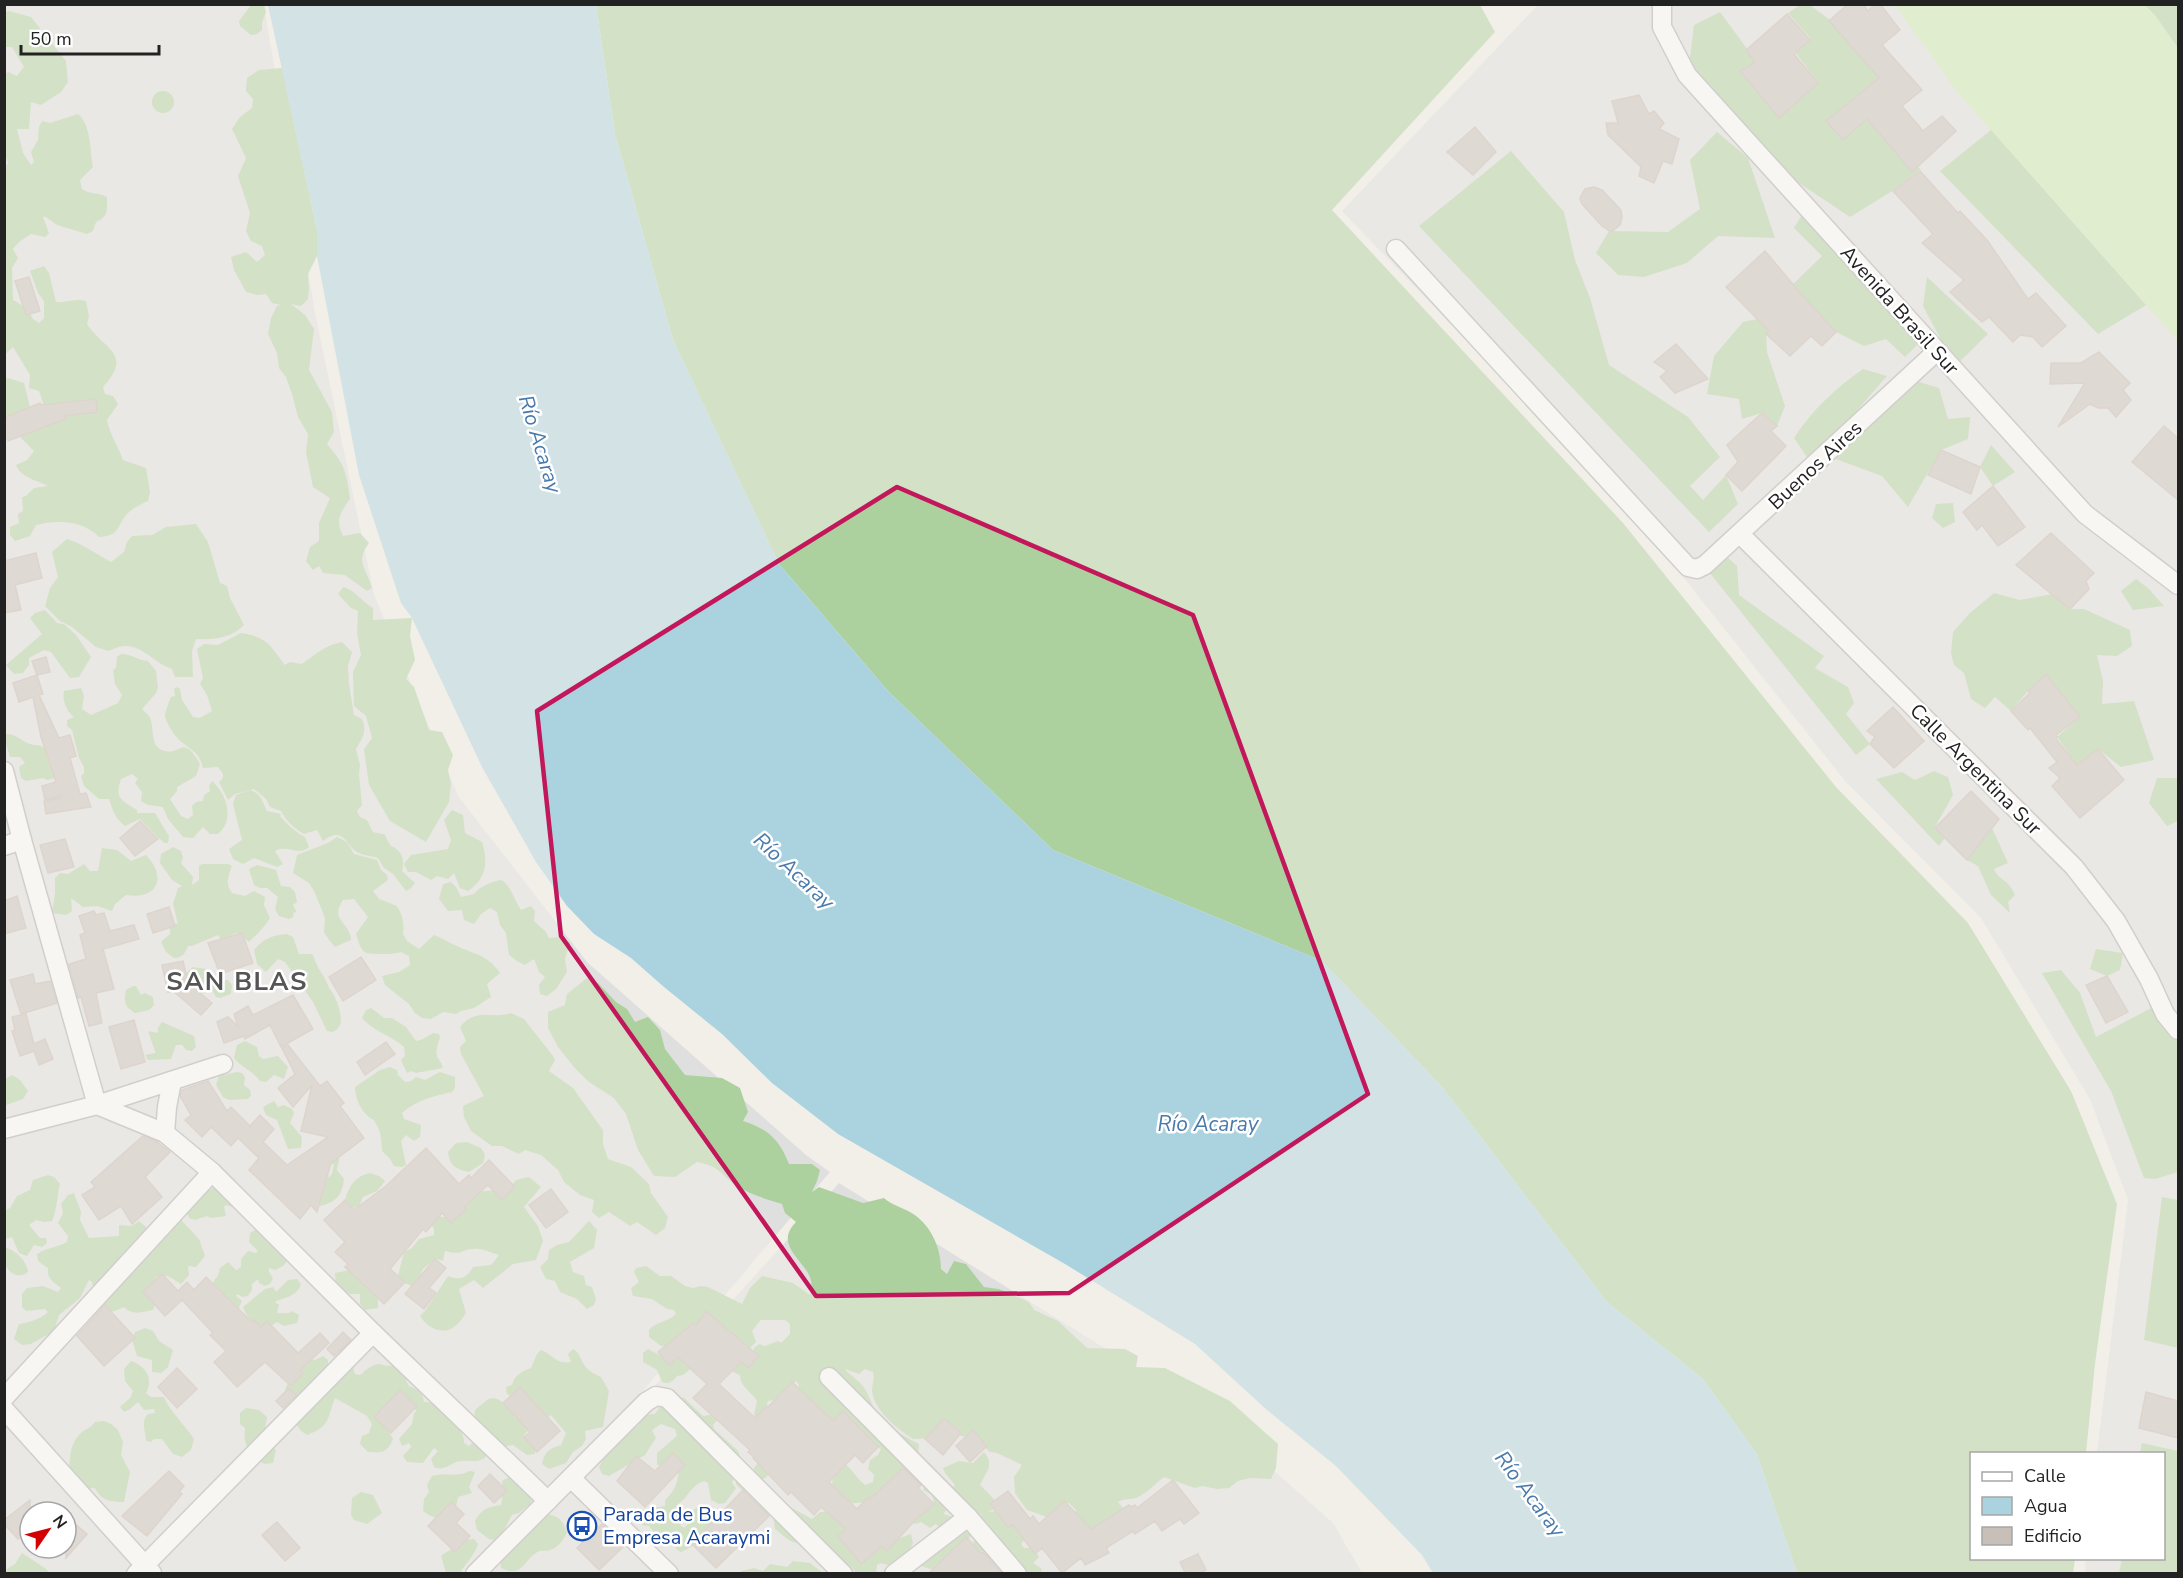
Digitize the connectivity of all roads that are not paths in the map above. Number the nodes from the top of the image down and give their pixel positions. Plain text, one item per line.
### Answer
1 (1662, 4) edge
2 (1396, 249) dead end
3 (1937, 351) junction
4 (1740, 534) junction
5 (2178, 585) edge
6 (4, 771) edge
7 (22, 840) junction
8 (4, 846) edge
9 (2178, 1029) edge
10 (223, 1064) dead end
11 (172, 1081) junction
12 (97, 1105) junction
13 (4, 1129) edge
14 (165, 1133) junction
15 (212, 1172) junction
16 (373, 1334) junction
17 (829, 1377) dead end
18 (4, 1398) edge
19 (4, 1409) edge
20 (571, 1478) junction
21 (548, 1501) junction
22 (968, 1517) junction
23 (144, 1571) edge
24 (475, 1574) edge
25 (669, 1574) edge
26 (843, 1574) edge
27 (894, 1574) edge
28 (1017, 1574) edge

1 - 3 street, Avenida Brasil Sur
2 - 4 street, Buenos Aires
3 - 4 street, Buenos Aires
3 - 5 street, Avenida Brasil Sur
4 - 9 street, Calle Argentina Sur
6 - 7 street
7 - 8 street
7 - 12 street
10 - 11 street
11 - 12 street
11 - 14 street
12 - 13 street
12 - 14 street
14 - 15 street
15 - 16 street
15 - 18 street
16 - 21 street
16 - 23 street
17 - 22 street
19 - 23 street
20 - 21 street
20 - 25 street
20 - 26 street
21 - 24 street
22 - 27 street
22 - 28 street

